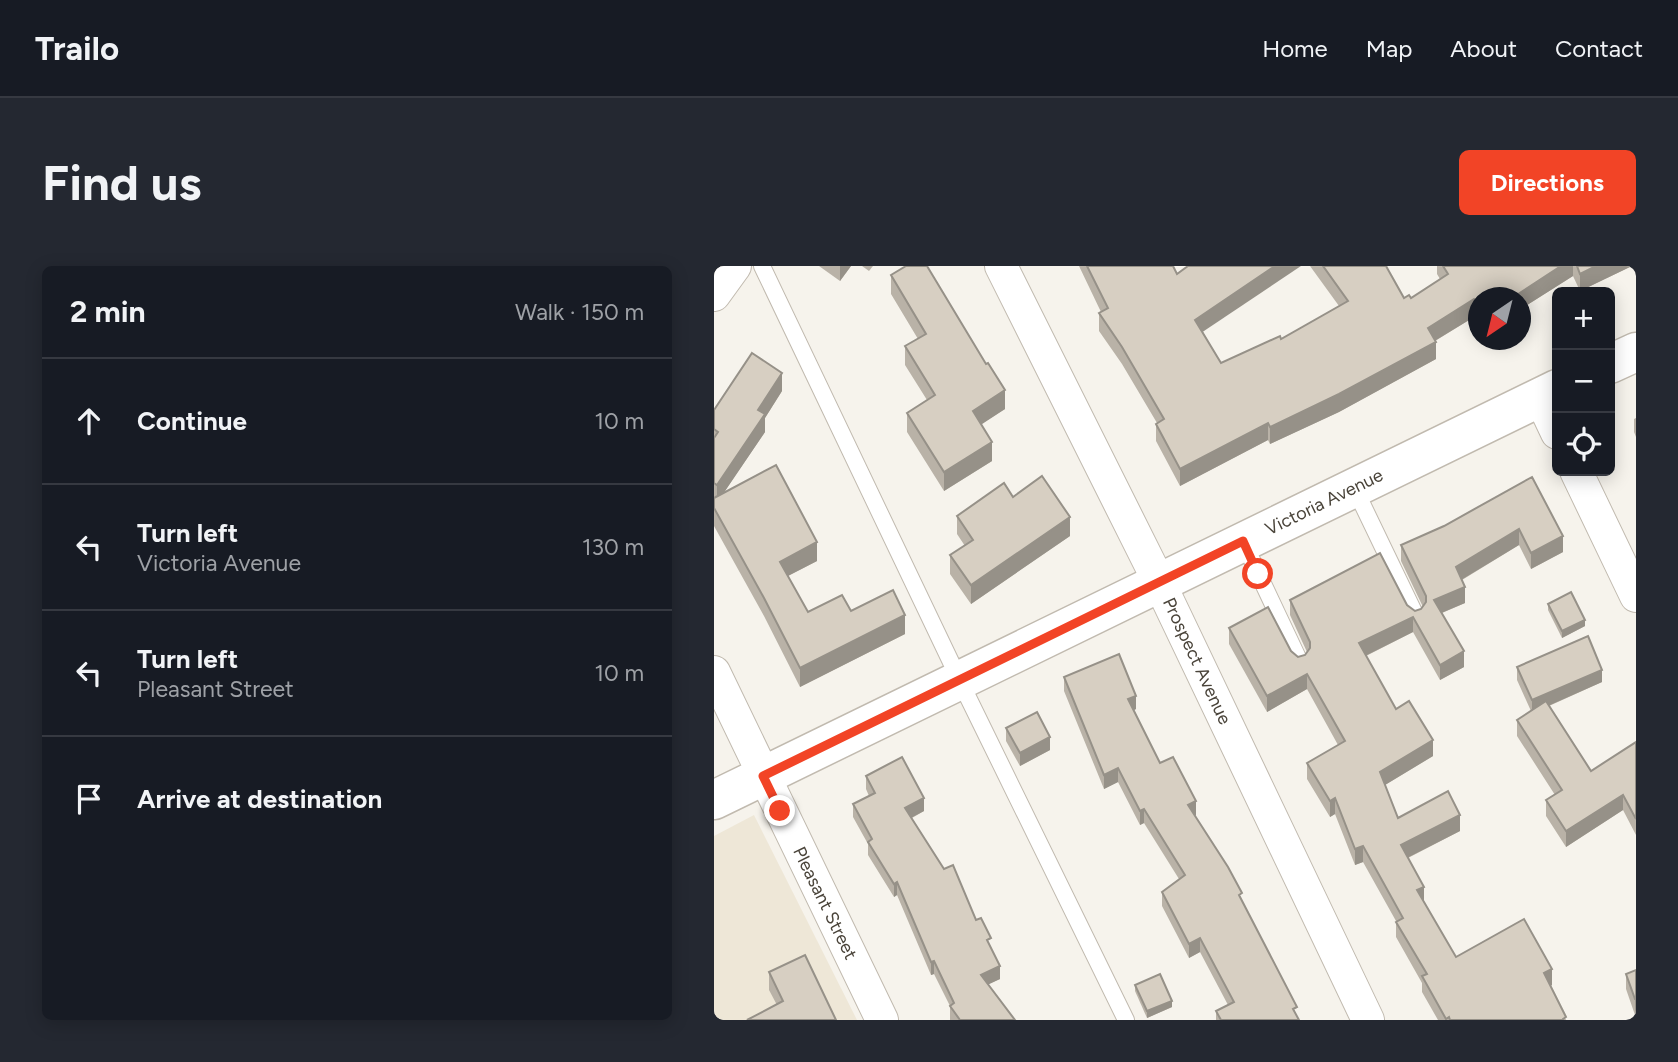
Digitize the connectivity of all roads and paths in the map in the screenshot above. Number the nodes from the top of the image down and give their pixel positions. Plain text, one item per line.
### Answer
1 (735, 266) edge
2 (762, 266) edge
3 (1001, 266) edge
4 (714, 295) edge
5 (1636, 352) edge
6 (1615, 362) edge
7 (1549, 393) edge
8 (1553, 413) edge
9 (1578, 476) edge
10 (1354, 488) junction
11 (1243, 541) junction
12 (1159, 582) junction
13 (1636, 596) edge
14 (1416, 616) edge
15 (1300, 662) edge
16 (714, 672) edge
17 (960, 681) junction
18 (763, 776) junction
19 (714, 800) edge
20 (882, 1020) edge
21 (1126, 1020) edge
22 (1368, 1020) edge

1 - 4 street
2 - 17 lane
3 - 12 street, Prospect Avenue
5 - 6 street
7 - 8 street
7 - 10 street, Victoria Avenue
9 - 13 street
10 - 11 street, Victoria Avenue
10 - 14 lane
11 - 12 street, Victoria Avenue
11 - 15 lane
12 - 17 street, Victoria Avenue
12 - 22 street, Prospect Avenue
16 - 18 street, Pleasant Street
17 - 18 street, Victoria Avenue
17 - 21 lane
18 - 19 street, Victoria Avenue
18 - 20 street, Pleasant Street

